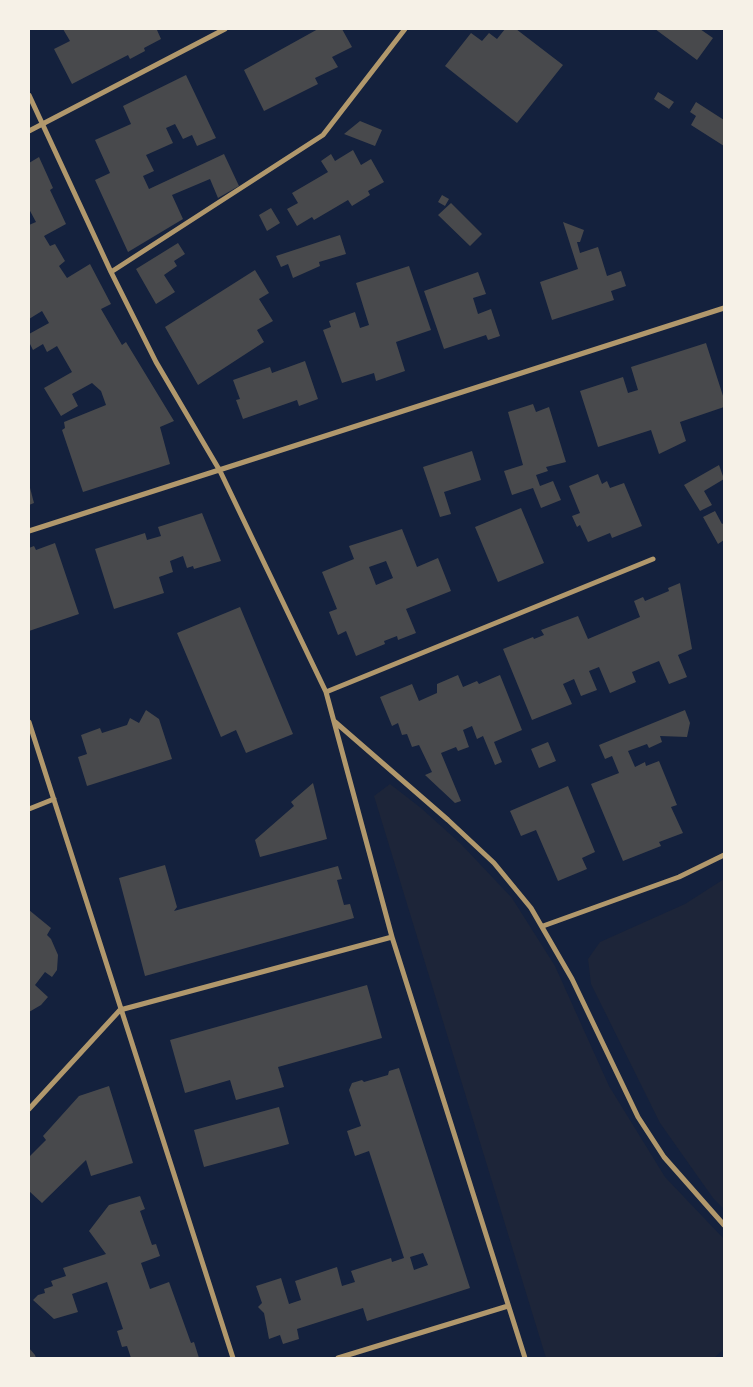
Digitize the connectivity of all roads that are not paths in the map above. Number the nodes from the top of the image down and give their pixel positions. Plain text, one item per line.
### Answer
1 (225, 29) edge
2 (405, 29) edge
3 (29, 96) edge
4 (42, 124) junction
5 (29, 131) edge
6 (111, 272) junction
7 (724, 308) edge
8 (220, 471) junction
9 (29, 531) edge
10 (653, 559) dead end
11 (326, 692) junction
12 (333, 721) junction
13 (29, 722) edge
14 (54, 799) junction
15 (29, 809) edge
16 (724, 855) edge
17 (543, 926) junction
18 (392, 937) junction
19 (120, 1010) junction
20 (29, 1109) edge
21 (724, 1225) edge
22 (508, 1306) junction
23 (233, 1358) edge
24 (338, 1358) edge
25 (525, 1358) edge

1 - 4 street
2 - 6 street
3 - 4 street
4 - 5 street
4 - 6 street
6 - 8 street
7 - 8 street
8 - 9 street
8 - 11 street
10 - 11 street
11 - 12 street
12 - 17 street
12 - 18 street
13 - 14 street
14 - 15 street
14 - 19 street
16 - 17 street
17 - 21 street
18 - 19 street
18 - 22 street
19 - 20 street
19 - 23 street
22 - 24 street
22 - 25 street

